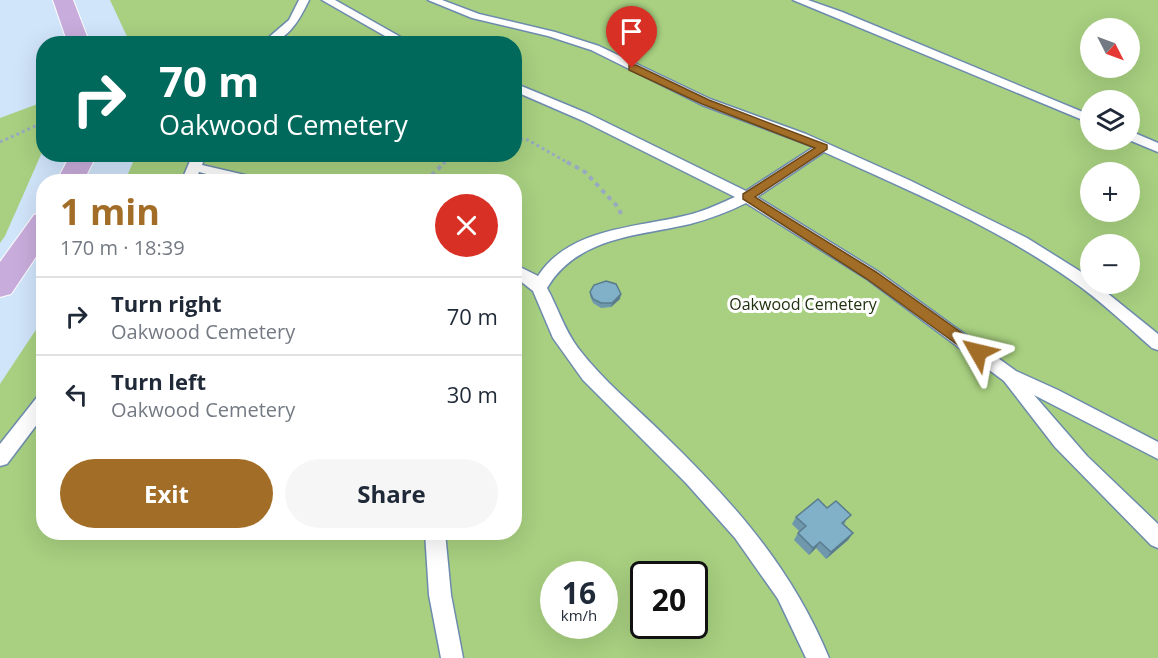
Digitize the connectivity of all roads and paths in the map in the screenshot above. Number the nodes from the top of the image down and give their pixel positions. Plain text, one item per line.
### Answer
1 (63, 0) edge
2 (304, 0) edge
3 (327, 0) edge
4 (433, 0) edge
5 (798, 0) edge
6 (76, 36) edge
7 (276, 36) edge
8 (393, 36) edge
9 (522, 89) edge
10 (1080, 114) edge
11 (36, 126) edge
12 (522, 139) edge
13 (1140, 140) edge
14 (0, 142) edge
15 (823, 147) junction
16 (1158, 148) edge
17 (200, 162) edge
18 (445, 162) edge
19 (234, 174) edge
20 (433, 174) edge
21 (747, 197) junction
22 (626, 230) junction
23 (36, 234) edge
24 (522, 271) edge
25 (0, 286) edge
26 (540, 286) junction
27 (1158, 343) edge
28 (1010, 376) junction
29 (36, 411) edge
30 (1158, 451) edge
31 (0, 458) edge
32 (1158, 538) edge
33 (436, 540) edge
34 (452, 658) edge
35 (818, 658) edge

1 - 6 main road
2 - 7 lane
3 - 8 lane
4 - 15 lane
5 - 10 lane
9 - 21 lane
11 - 14 path
12 - 22 path
13 - 16 lane
15 - 21 lane
15 - 27 lane
17 - 19 lane
18 - 20 path
21 - 22 lane
21 - 28 lane
22 - 26 lane
23 - 25 main road
24 - 26 lane
26 - 35 lane
28 - 30 lane
28 - 32 lane
29 - 31 lane
33 - 34 lane

